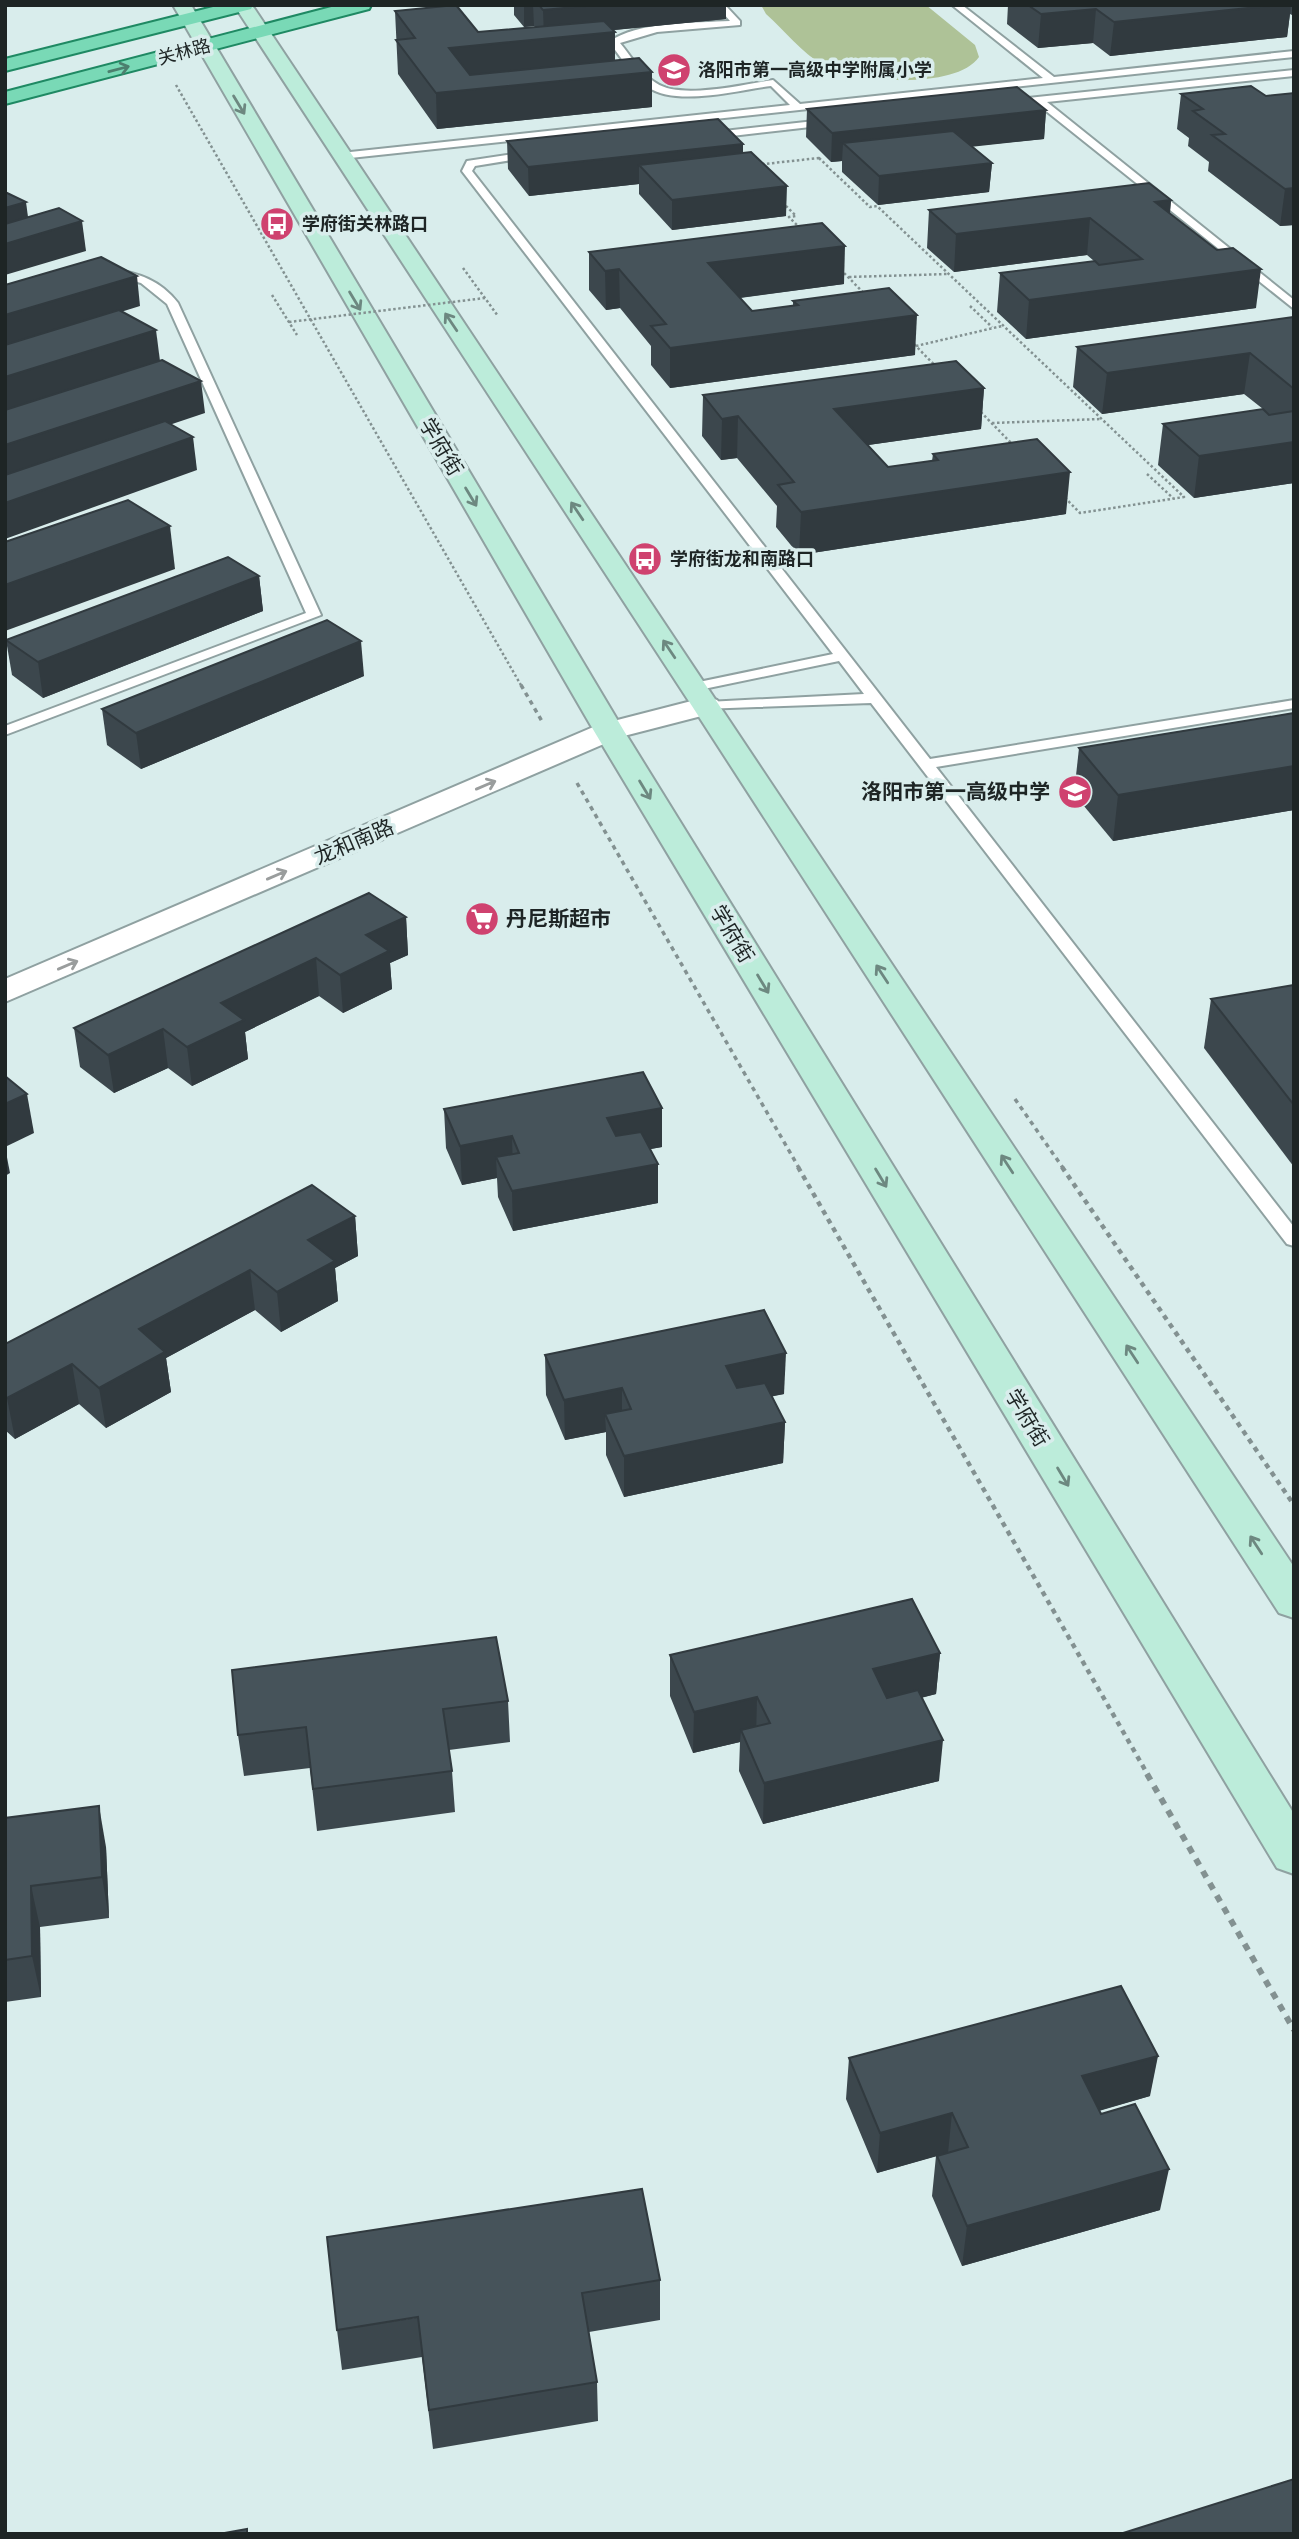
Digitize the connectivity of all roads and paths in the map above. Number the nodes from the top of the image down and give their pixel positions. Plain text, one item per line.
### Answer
1 (243, 5) edge
2 (362, 5) edge
3 (720, 5) edge
4 (956, 5) edge
5 (186, 12) edge
6 (258, 31) junction
7 (205, 46) junction
8 (1294, 54) edge
9 (32, 58) junction
10 (160, 58) junction
11 (5, 65) edge
12 (1294, 73) edge
13 (78, 79) junction
14 (1052, 80) junction
15 (5, 98) edge
16 (1038, 100) junction
17 (996, 105) edge
18 (798, 107) junction
19 (845, 121) edge
20 (693, 137) edge
21 (542, 153) edge
22 (341, 156) junction
23 (463, 268) dead end
24 (92, 270) edge
25 (949, 274) junction
26 (849, 277) junction
27 (272, 295) dead end
28 (485, 299) junction
29 (970, 306) dead end
30 (1294, 306) edge
31 (498, 316) dead end
32 (289, 323) junction
33 (1003, 326) junction
34 (993, 328) junction
35 (296, 335) dead end
36 (916, 346) junction
37 (1102, 419) junction
38 (992, 424) junction
39 (1147, 474) dead end
40 (1173, 499) junction
41 (842, 656) junction
42 (700, 696) junction
43 (874, 698) junction
44 (1294, 704) edge
45 (604, 722) junction
46 (5, 731) edge
47 (554, 743) junction
48 (926, 764) junction
49 (5, 966) edge
50 (5, 992) edge
51 (1294, 1240) edge
52 (1294, 1602) edge
53 (1294, 1856) edge
54 (1294, 2030) edge

1 - 5 main road, 关林路
1 - 6 main road
2 - 6 main road, 关林路
3 - 18 lane
4 - 14 lane
5 - 7 main road, 学府街
5 - 9 main road, 关林路
6 - 7 main road, 关林路
6 - 22 main road
7 - 10 main road, 关林路
7 -> 45 main road, 学府街
8 - 14 lane
9 - 11 main road, 关林路
9 - 13 main road
13 -> 10 main road, 关林路
10 - 47 path
12 - 16 lane
13 - 15 main road, 关林路
14 - 18 lane
16 - 17 lane
16 - 30 lane
18 - 22 lane
19 - 20 lane
21 - 41 lane
42 -> 22 main road
23 - 28 path
24 - 46 lane
25 - 26 path
25 - 26 path
25 - 33 path
26 - 36 path
27 - 32 path
28 - 31 path
28 - 32 path, bridge
29 - 34 path
32 - 35 path
33 - 34 path
33 - 37 path
34 - 36 path
36 - 38 path
37 - 38 path
37 - 40 path
38 - 40 path
39 - 40 path
41 - 42 lane
41 - 43 lane
42 - 43 lane
42 - 45 street, 龙和南路
52 -> 42 main road
43 - 48 lane
44 - 48 lane
45 - 47 street, 龙和南路
45 -> 53 main road, 学府街
47 - 49 street, 龙和南路
50 -> 47 street, 龙和南路
47 - 54 path
48 - 51 lane

